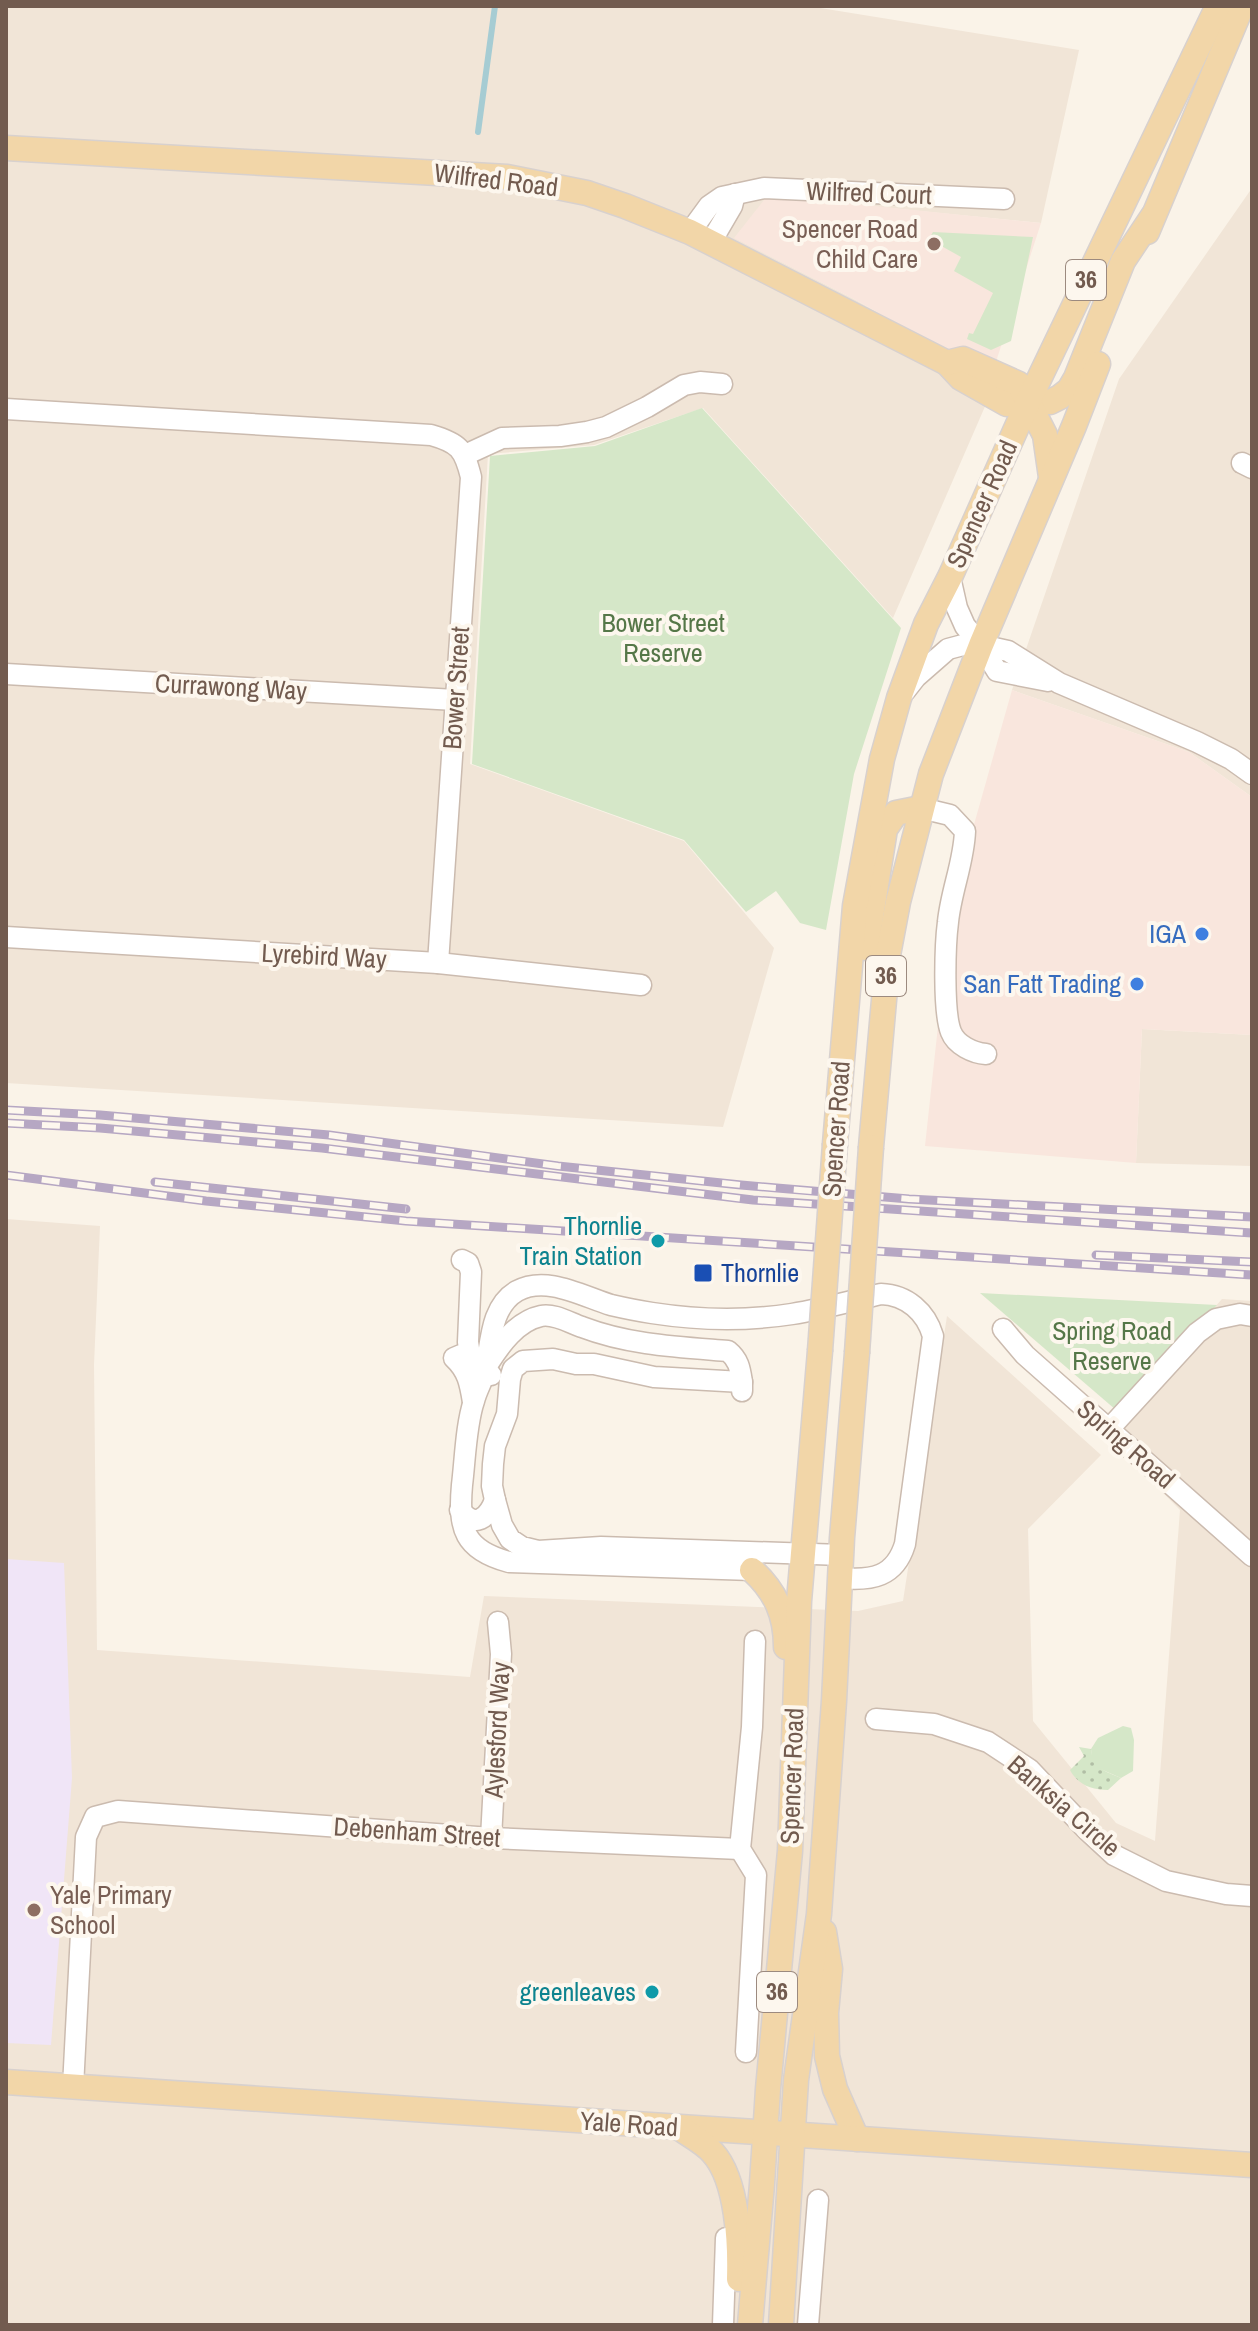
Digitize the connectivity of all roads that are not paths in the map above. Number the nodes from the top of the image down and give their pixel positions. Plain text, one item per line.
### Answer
1 (1227, 12) edge
2 (6, 148) edge
3 (1004, 199) dead end
4 (1153, 216) junction
5 (700, 237) junction
6 (722, 384) dead end
7 (1028, 402) junction
8 (6, 409) edge
9 (465, 455) junction
10 (1051, 479) junction
11 (950, 577) junction
12 (981, 645) junction
13 (6, 674) edge
14 (899, 698) junction
15 (455, 700) junction
16 (1252, 774) edge
17 (921, 808) junction
18 (6, 937) edge
19 (438, 963) junction
20 (641, 985) dead end
21 (846, 999) junction
22 (986, 1054) dead end
23 (462, 1260) dead end
24 (1252, 1316) edge
25 (1003, 1329) dead end
26 (478, 1361) junction
27 (594, 1372) junction
28 (508, 1398) junction
29 (473, 1402) junction
30 (1110, 1428) junction
31 (495, 1500) junction
32 (460, 1510) junction
33 (803, 1554) junction
34 (1252, 1556) edge
35 (841, 1567) junction
36 (752, 1570) joint
37 (498, 1622) dead end
38 (755, 1641) dead end
39 (876, 1719) dead end
40 (790, 1800) junction
41 (491, 1838) junction
42 (740, 1849) junction
43 (1252, 1896) edge
44 (819, 1914) junction
45 (746, 2052) dead end
46 (6, 2082) edge
47 (73, 2087) junction
48 (678, 2127) junction
49 (764, 2133) junction
50 (794, 2136) junction
51 (857, 2139) junction
52 (1252, 2165) edge
53 (818, 2200) dead end
54 (726, 2238) dead end
55 (723, 2325) edge
56 (743, 2325) edge
57 (750, 2325) edge
58 (781, 2325) edge
59 (808, 2325) edge

1 - 4 main road, Spencer Road / 36
1 - 7 main road, Spencer Road / 36
2 - 5 main road, Wilfred Road
3 - 5 street, Wilfred Court
4 - 7 main road, Wilfred Road
4 - 10 main road, Spencer Road / 36
5 - 7 main road, Wilfred Road
6 - 9 street
7 - 10 main road
7 - 11 main road, Spencer Road / 36
8 - 9 street
9 - 15 street, Bower Street
10 - 12 main road, Spencer Road / 36
11 - 12 street
11 - 14 main road, Spencer Road / 36
12 - 14 street
12 - 16 street
12 - 17 main road, Spencer Road / 36
13 - 15 street, Currawong Way
14 - 21 main road, Spencer Road / 36
15 - 19 street, Bower Street
17 - 21 main road
17 - 22 street
17 - 35 main road, Spencer Road / 36, bridge
18 - 19 street, Lyrebird Way
19 - 20 street, Lyrebird Way
21 - 33 main road, Spencer Road / 36, bridge
23 - 26 street
24 - 30 street
25 - 30 street, Spring Road
26 - 27 street
26 - 27 street
26 - 28 street
26 - 29 street
26 - 29 street
26 - 35 street
27 - 28 street
28 - 31 street
29 - 32 street
30 - 34 street, Spring Road
31 - 32 street
31 - 33 street
32 - 36 street
33 - 35 street
33 - 40 main road, Spencer Road / 36
35 - 44 main road, Spencer Road / 36
36 - 40 main road
37 - 41 street, Aylesford Way
38 - 42 street
39 - 43 street, Banksia Circle
40 - 49 main road, Spencer Road / 36
41 - 42 street, Debenham Street
41 - 47 street, Debenham Street
42 - 45 street
44 - 50 main road, Spencer Road / 36
44 - 51 main road
46 - 47 main road, Yale Road
47 - 48 main road, Yale Road
48 - 49 main road, Yale Road
48 - 56 main road
49 - 50 main road, Yale Road
49 - 57 main road, Spencer Road / 36
50 - 51 main road, Yale Road
50 - 58 main road, Spencer Road / 36
51 - 52 main road, Yale Road
53 - 59 street
54 - 55 street

